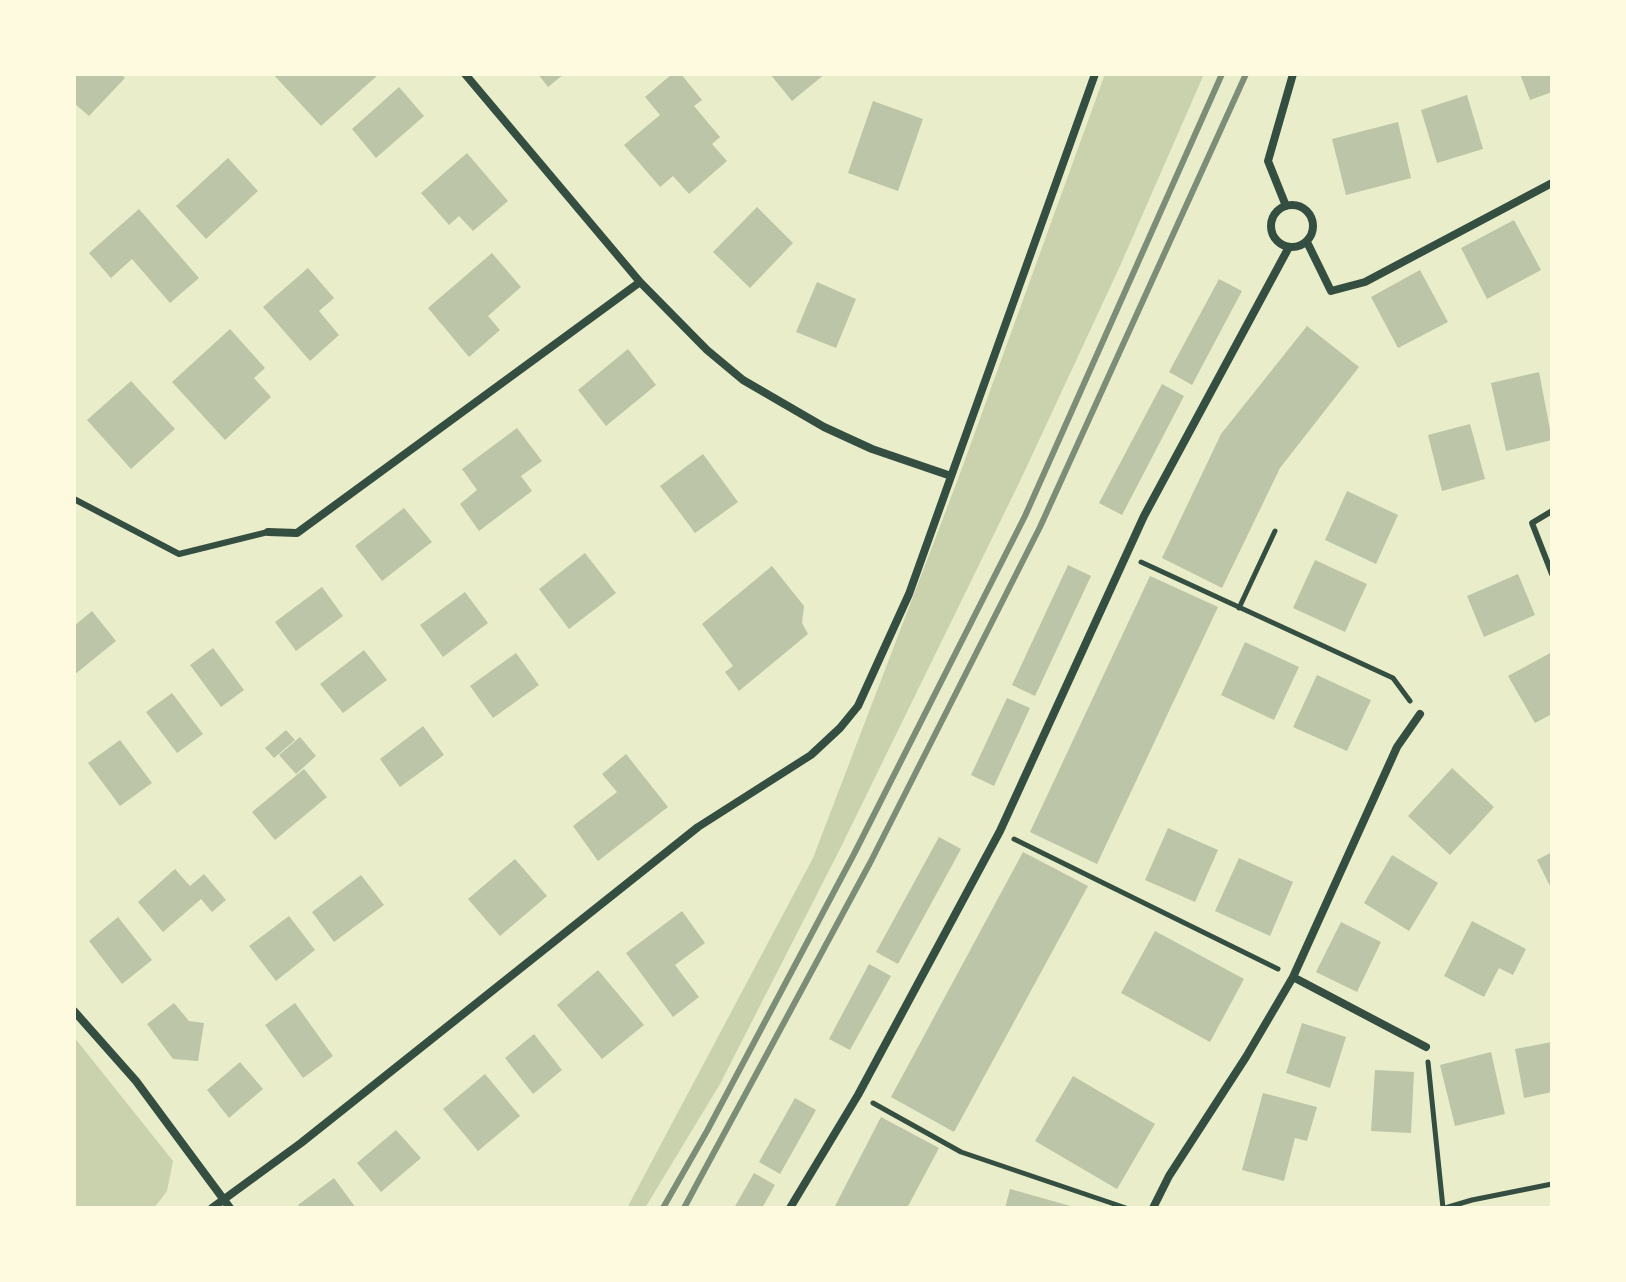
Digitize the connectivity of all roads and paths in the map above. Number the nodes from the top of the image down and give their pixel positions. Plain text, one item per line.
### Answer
1 (465, 74) edge
2 (1095, 74) edge
3 (1293, 74) edge
4 (1552, 183) edge
5 (1286, 206) junction
6 (1307, 242) junction
7 (1289, 247) junction
8 (640, 282) junction
9 (951, 476) junction
10 (74, 499) edge
11 (1552, 511) edge
12 (1275, 531) dead end
13 (268, 532) joint
14 (1126, 555) junction
15 (1552, 574) edge
16 (1239, 608) junction
17 (1420, 714) joint
18 (1000, 831) junction
19 (1293, 977) junction
20 (74, 1011) edge
21 (1426, 1047) joint
22 (858, 1095) junction
23 (1552, 1184) edge
24 (226, 1205) edge
25 (212, 1208) edge
26 (790, 1208) edge
27 (1126, 1208) edge
28 (1153, 1208) edge
29 (1444, 1208) edge

1 - 8 street
2 - 9 street
3 - 5 street
4 - 6 street
5 - 6 street
5 - 7 street
6 - 7 street
7 - 14 street
8 - 9 street
8 - 13 street
9 - 24 street
10 - 13 lane
11 - 15 lane
12 - 16 path
14 - 16 path
14 - 18 street
16 - 17 path
17 - 19 street
18 - 19 path
18 - 22 street
19 - 21 street
19 - 28 street
20 - 24 street
21 - 29 path
22 - 26 street
22 - 27 path
23 - 29 path
24 - 25 street

